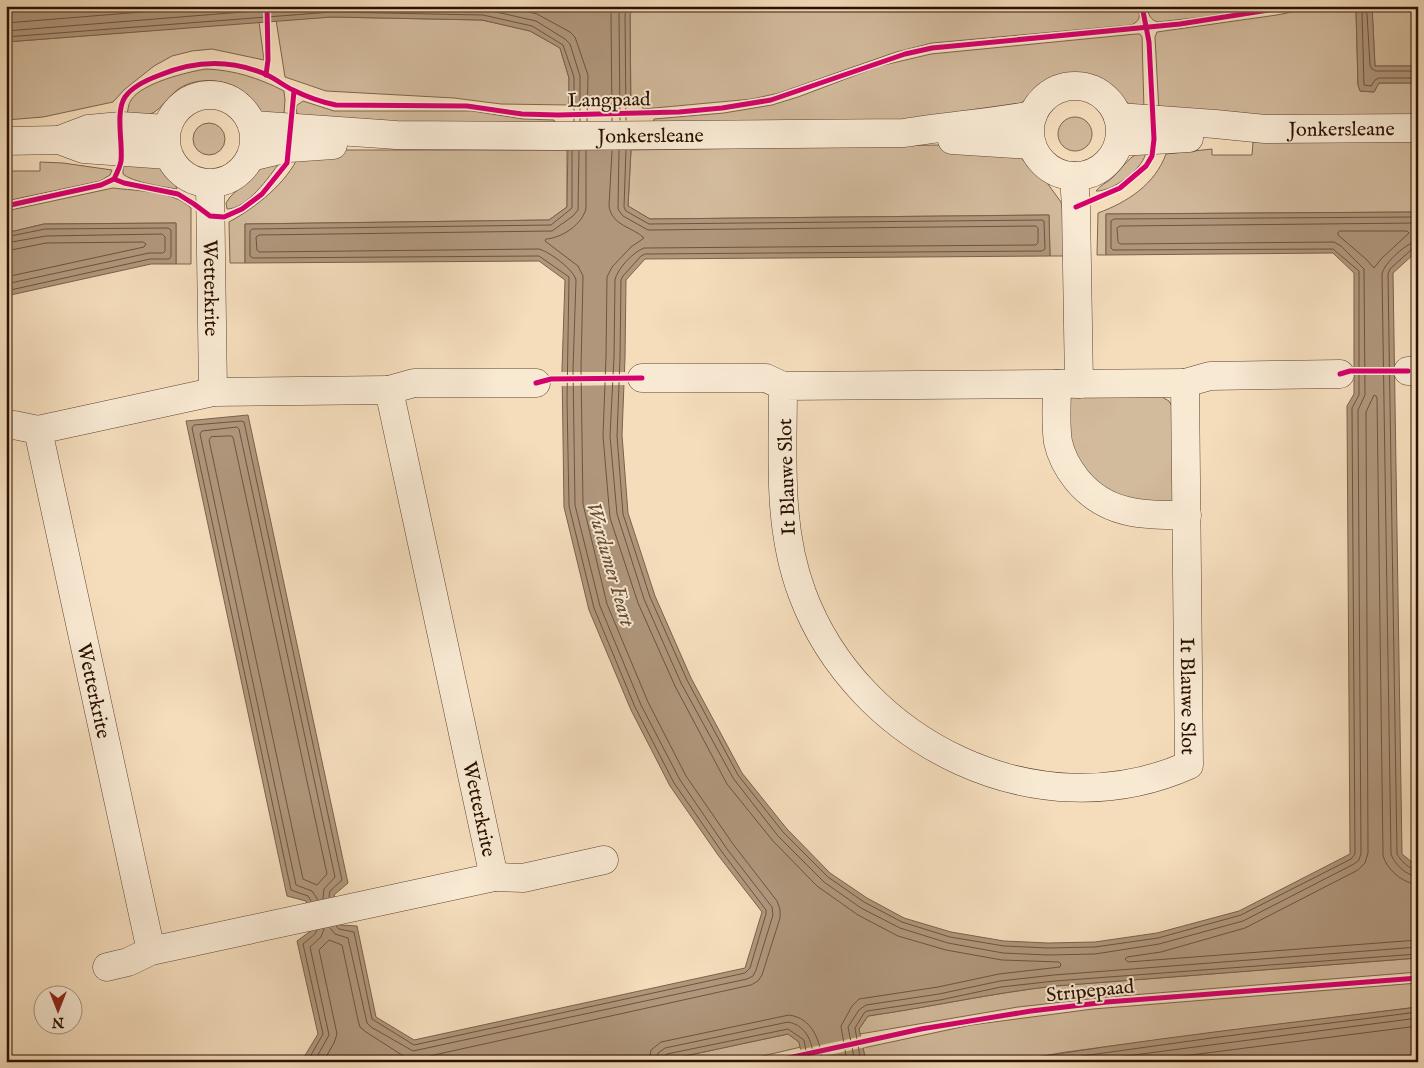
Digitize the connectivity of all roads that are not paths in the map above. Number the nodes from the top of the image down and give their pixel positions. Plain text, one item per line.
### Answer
1 (1032, 116) junction
2 (252, 125) junction
3 (1418, 128) edge
4 (166, 129) junction
5 (1119, 130) junction
6 (904, 133) junction
7 (396, 136) junction
8 (59, 140) junction
9 (6, 141) edge
10 (1032, 145) junction
11 (168, 155) junction
12 (251, 157) junction
13 (1074, 176) junction
14 (210, 184) junction
15 (1340, 374) dead end
16 (642, 378) dead end
17 (536, 383) dead end
18 (1185, 383) junction
19 (1068, 384) junction
20 (783, 386) junction
21 (389, 390) junction
22 (213, 392) junction
23 (6, 427) edge
24 (38, 430) junction
25 (1186, 515) junction
26 (604, 860) dead end
27 (494, 877) junction
28 (150, 951) junction
29 (108, 967) dead end

1 - 5 street
1 - 6 street, Jonkersleane
1 - 10 street
2 - 4 street
2 - 7 street, Jonkersleane
2 - 12 street
3 - 5 street, Jonkersleane
4 - 8 street
4 - 11 street
5 - 13 street
6 - 7 street, Jonkersleane
6 - 10 street, Jonkersleane
7 - 12 street, Jonkersleane
8 - 9 street
8 - 11 street
10 - 13 street
11 - 14 street
12 - 14 street
13 - 19 street
14 - 22 street, Wetterkrite
15 - 18 street
16 - 20 street
17 - 21 street
18 - 19 street
18 - 25 street, It Blauwe Slot
19 - 20 street
19 - 25 street
20 - 25 street, It Blauwe Slot
21 - 22 street
21 - 27 street, Wetterkrite
22 - 24 street
23 - 24 street
24 - 28 street, Wetterkrite
26 - 27 street, Wetterkrite
27 - 28 street, Wetterkrite
28 - 29 street, Wetterkrite

